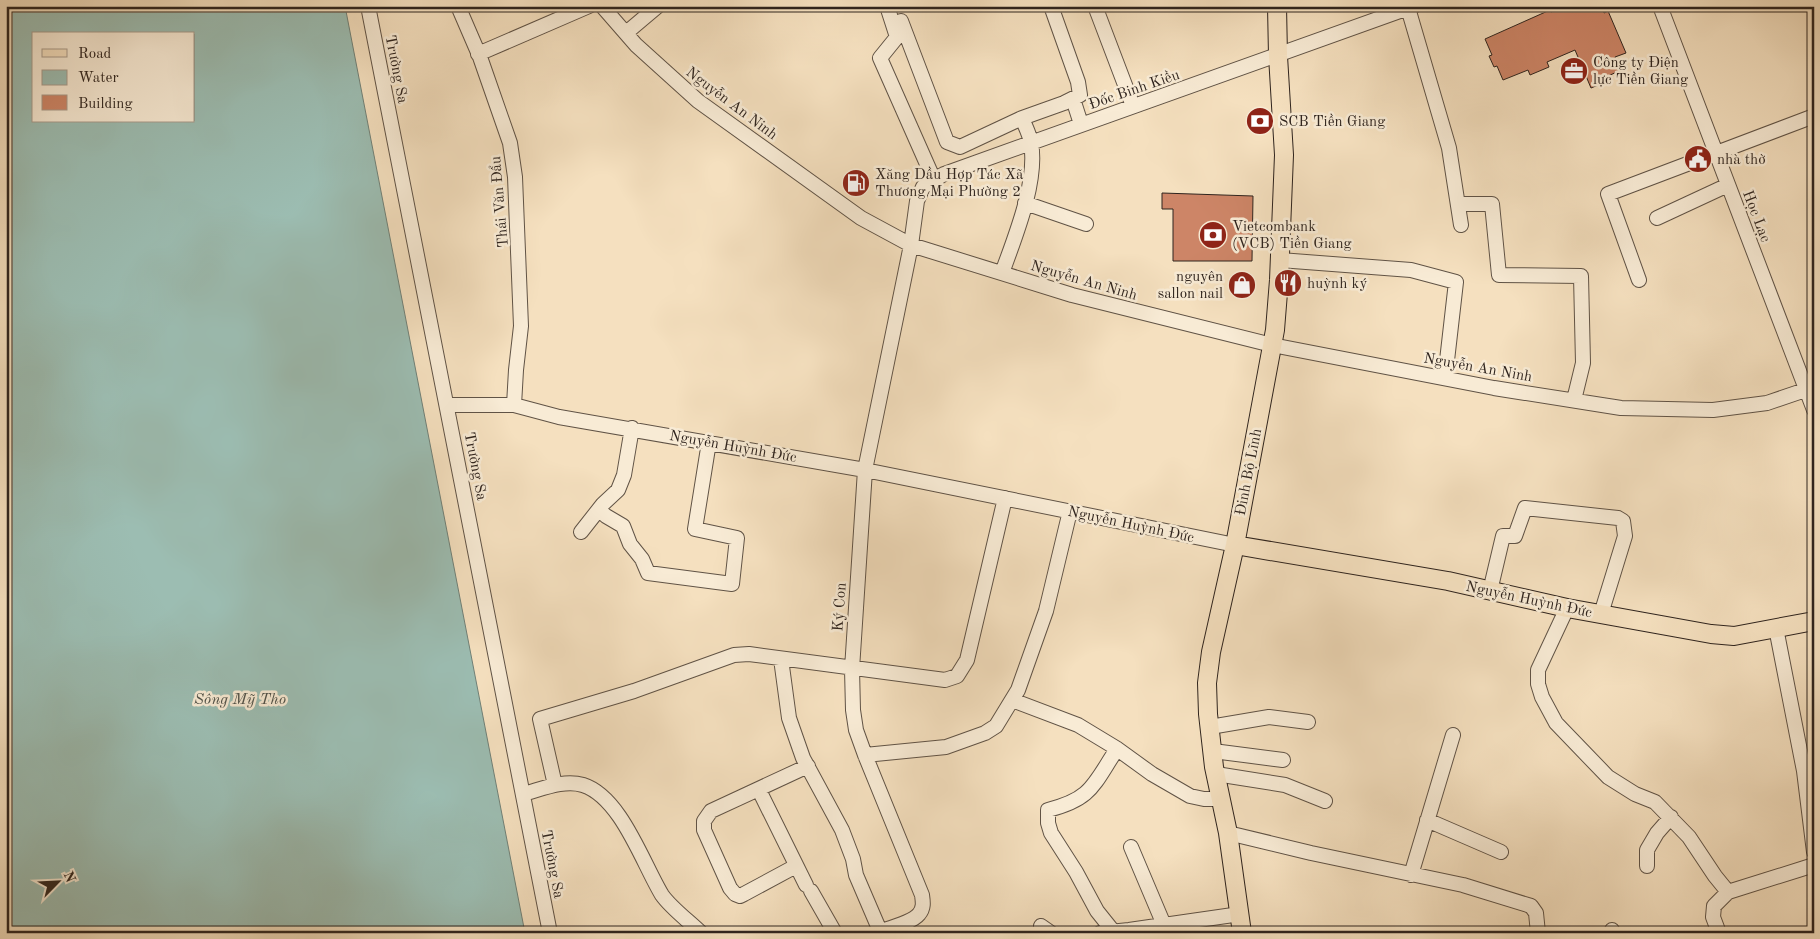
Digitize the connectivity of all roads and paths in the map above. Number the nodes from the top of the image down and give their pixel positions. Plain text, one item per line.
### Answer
1 (368, 6) edge
2 (458, 6) edge
3 (589, 6) edge
4 (602, 6) edge
5 (658, 6) edge
6 (888, 6) edge
7 (1051, 6) edge
8 (1095, 6) edge
9 (1277, 6) edge
10 (1660, 6) edge
11 (1411, 7) edge
12 (901, 21) dead end
13 (626, 33) junction
14 (478, 54) junction
15 (1278, 56) junction
16 (1073, 99) junction
17 (1133, 106) junction
18 (1022, 118) junction
19 (1811, 122) edge
20 (1081, 124) junction
21 (1031, 142) junction
22 (1716, 154) junction
23 (934, 180) junction
24 (1728, 185) junction
25 (1025, 203) junction
26 (1458, 204) junction
27 (1657, 218) dead end
28 (1086, 224) dead end
29 (1461, 225) dead end
30 (911, 245) junction
31 (1280, 260) junction
32 (1002, 273) junction
33 (1639, 280) dead end
34 (1272, 345) junction
35 (1445, 378) junction
36 (1810, 388) edge
37 (1574, 400) junction
38 (448, 405) junction
39 (514, 405) junction
40 (1814, 410) edge
41 (632, 428) junction
42 (709, 442) junction
43 (865, 470) junction
44 (1005, 498) junction
45 (599, 510) junction
46 (1070, 512) junction
47 (581, 532) dead end
48 (1235, 545) junction
49 (1490, 591) junction
50 (1567, 608) junction
51 (1601, 614) junction
52 (1814, 622) edge
53 (1776, 628) junction
54 (781, 659) junction
55 (852, 669) junction
56 (1012, 700) junction
57 (1308, 722) dead end
58 (1210, 727) junction
59 (1453, 735) dead end
60 (1117, 749) junction
61 (1213, 751) junction
62 (865, 756) junction
63 (1283, 760) dead end
64 (808, 766) junction
65 (1216, 774) junction
66 (555, 785) junction
67 (759, 790) junction
68 (523, 794) junction
69 (1221, 800) junction
70 (1325, 801) dead end
71 (1671, 817) junction
72 (1427, 820) junction
73 (1228, 833) junction
74 (1131, 847) dead end
75 (1501, 852) dead end
76 (1814, 852) edge
77 (1814, 865) edge
78 (796, 866) junction
79 (1647, 866) dead end
80 (1411, 875) junction
81 (1728, 892) junction
82 (1240, 914) junction
83 (1164, 925) junction
84 (878, 932) edge
85 (1106, 932) edge
86 (550, 933) edge
87 (701, 933) edge
88 (835, 933) edge
89 (1242, 933) edge
90 (1538, 933) edge
91 (1719, 933) edge

1 - 38 street, Trường Sa
2 - 14 street, Thái Văn Đẩu
3 - 14 street
4 - 13 street, Nguyễn An Ninh
5 - 13 street
6 - 23 street
7 - 16 street
8 - 17 street
9 - 15 main road, Đinh Bộ Lĩnh
10 - 22 street, Học Lạc
11 - 15 street, Đốc Binh Kiều
11 - 26 street
12 - 18 street
13 - 30 street, Nguyễn An Ninh
14 - 39 street, Thái Văn Đẩu
15 - 17 street, Đốc Binh Kiều
15 - 31 main road, Đinh Bộ Lĩnh
16 - 18 street
16 - 20 street
17 - 20 street, Đốc Binh Kiều
18 - 21 street
19 - 22 street
20 - 21 street, Đốc Binh Kiều
21 - 23 street, Đốc Binh Kiều
21 - 25 street
22 - 24 street, Học Lạc
22 - 33 street
23 - 30 street, Đốc Binh Kiều
24 - 27 street
24 - 36 street, Học Lạc
25 - 28 street
25 - 32 street
26 - 29 street
26 - 37 street
30 - 32 street, Nguyễn An Ninh
30 - 43 street, Ký Con
31 - 34 main road, Đinh Bộ Lĩnh
31 - 35 street
32 - 34 street, Nguyễn An Ninh
34 - 35 street, Nguyễn An Ninh
34 - 48 main road, Đinh Bộ Lĩnh
35 - 37 street, Nguyễn An Ninh
36 - 37 street, Nguyễn An Ninh
36 - 40 street, Học Lạc
38 - 39 street, Nguyễn Huỳnh Đức
38 - 68 street, Trường Sa
39 - 41 street, Nguyễn Huỳnh Đức
41 - 42 street, Nguyễn Huỳnh Đức
41 - 45 street
42 - 43 street, Nguyễn Huỳnh Đức
42 - 45 street
43 - 44 street, Nguyễn Huỳnh Đức
43 - 55 street, Ký Con
44 - 46 street, Nguyễn Huỳnh Đức
44 - 55 street
45 - 47 street
46 - 48 street, Nguyễn Huỳnh Đức
46 - 56 street
48 - 49 main road, Nguyễn Huỳnh Đức
48 - 58 main road, Đinh Bộ Lĩnh
49 - 50 main road, Nguyễn Huỳnh Đức
49 - 51 street
50 - 51 main road, Nguyễn Huỳnh Đức
50 - 71 street
51 - 53 main road, Nguyễn Huỳnh Đức
52 - 53 main road, Nguyễn Huỳnh Đức
53 - 76 street
54 - 55 street
54 - 64 street
54 - 66 street
55 - 62 street, Ký Con
56 - 60 street
56 - 62 street
57 - 58 street
58 - 61 main road, Đinh Bộ Lĩnh
59 - 72 street
60 - 69 street
60 - 85 street
61 - 63 street
61 - 65 main road, Đinh Bộ Lĩnh
62 - 84 street, Ký Con
64 - 67 street
64 - 84 street
65 - 69 main road, Đinh Bộ Lĩnh
65 - 70 street
66 - 68 street
66 - 87 street
67 - 78 street
67 - 78 street
68 - 86 street, Trường Sa
69 - 73 main road, Đinh Bộ Lĩnh
71 - 79 street
71 - 81 street
72 - 75 street
72 - 80 street
73 - 80 street
73 - 82 main road, Đinh Bộ Lĩnh
74 - 83 street
77 - 81 street
78 - 88 street
80 - 90 street
81 - 91 street
82 - 83 street
82 - 89 main road, Đinh Bộ Lĩnh
83 - 85 street

